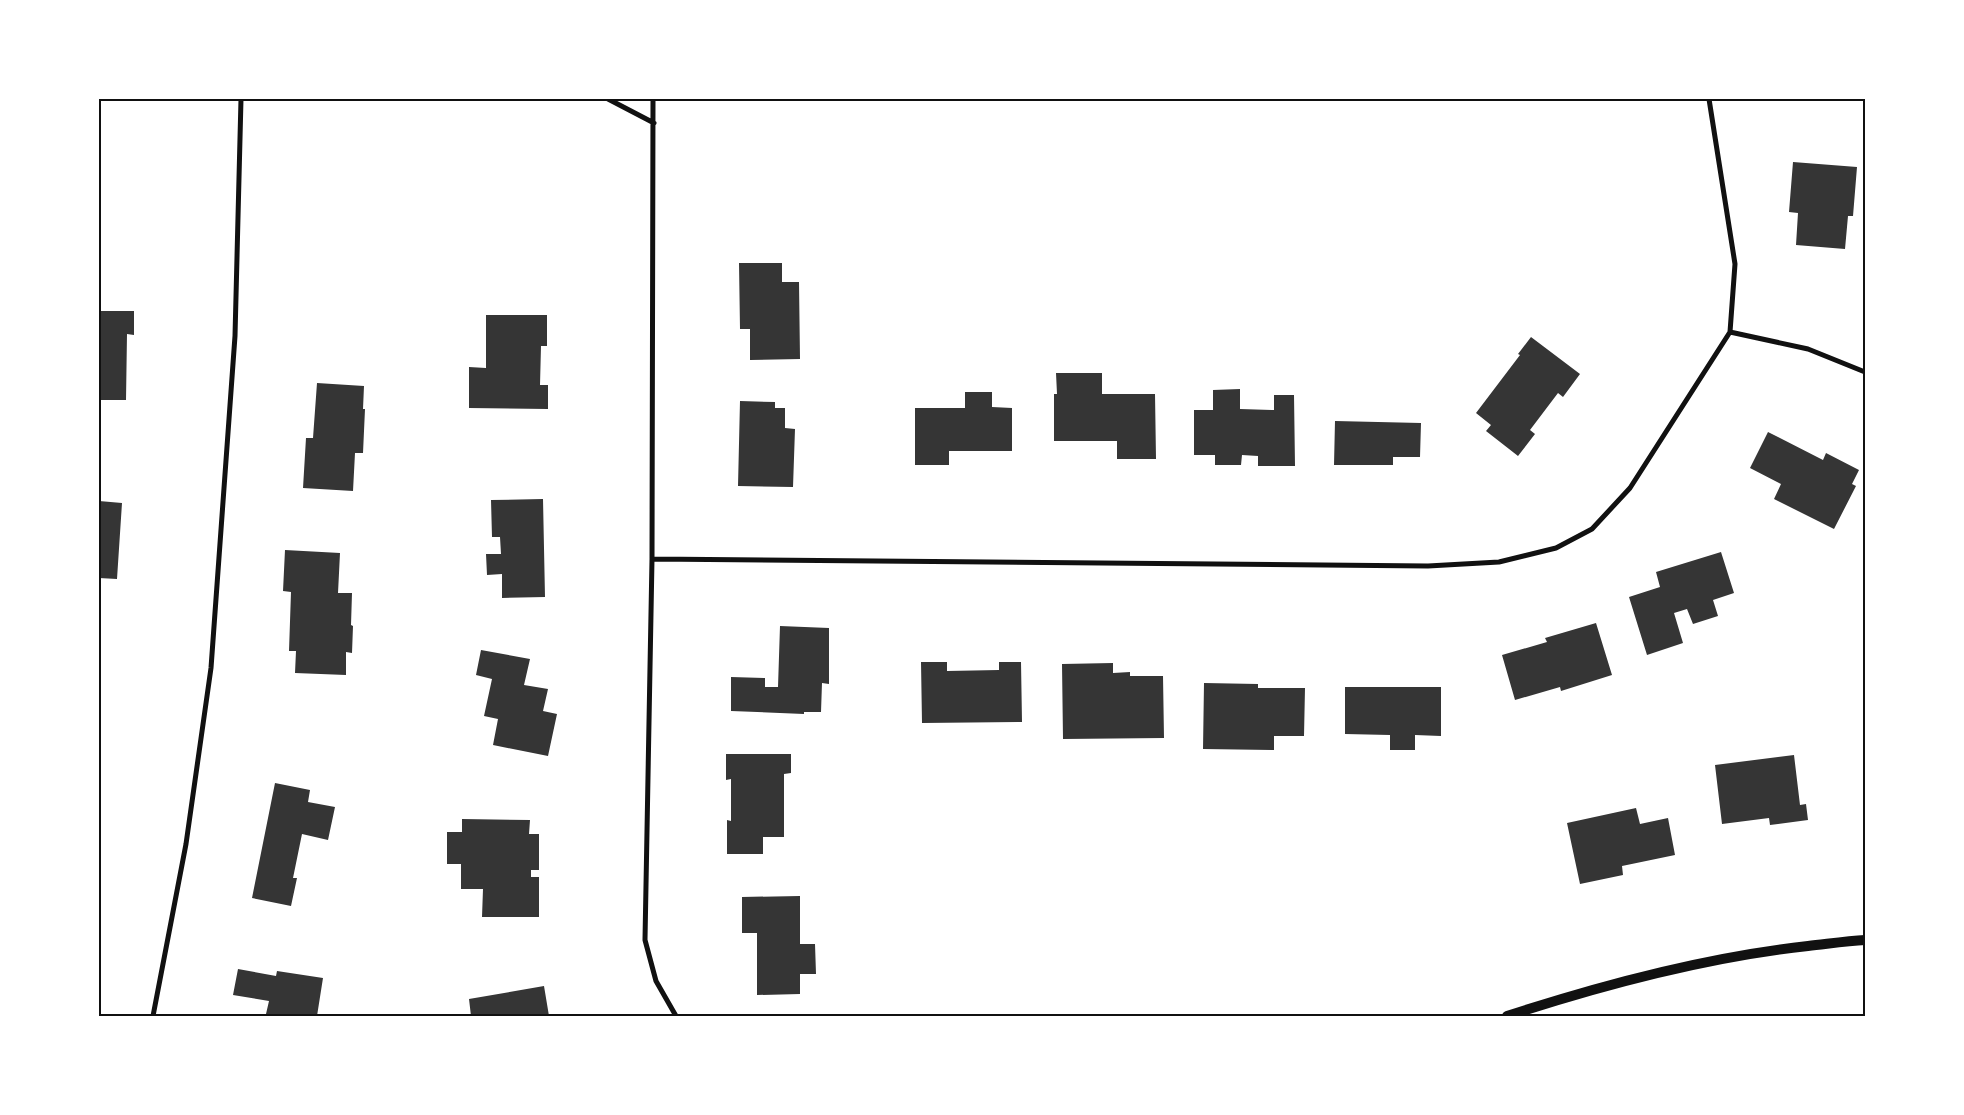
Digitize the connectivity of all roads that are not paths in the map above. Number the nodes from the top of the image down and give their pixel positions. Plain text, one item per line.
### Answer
1 (240, 99) edge
2 (608, 99) edge
3 (653, 99) edge
4 (1709, 99) edge
5 (654, 123) junction
6 (1730, 332) junction
7 (1865, 372) edge
8 (652, 559) junction
9 (1865, 940) edge
10 (153, 1016) edge
11 (676, 1016) edge
12 (1507, 1016) edge

1 - 10 street
2 - 5 street
3 - 5 street
4 - 6 street
5 - 8 street
6 - 7 street
6 - 8 street
8 - 11 street
9 - 12 main road

